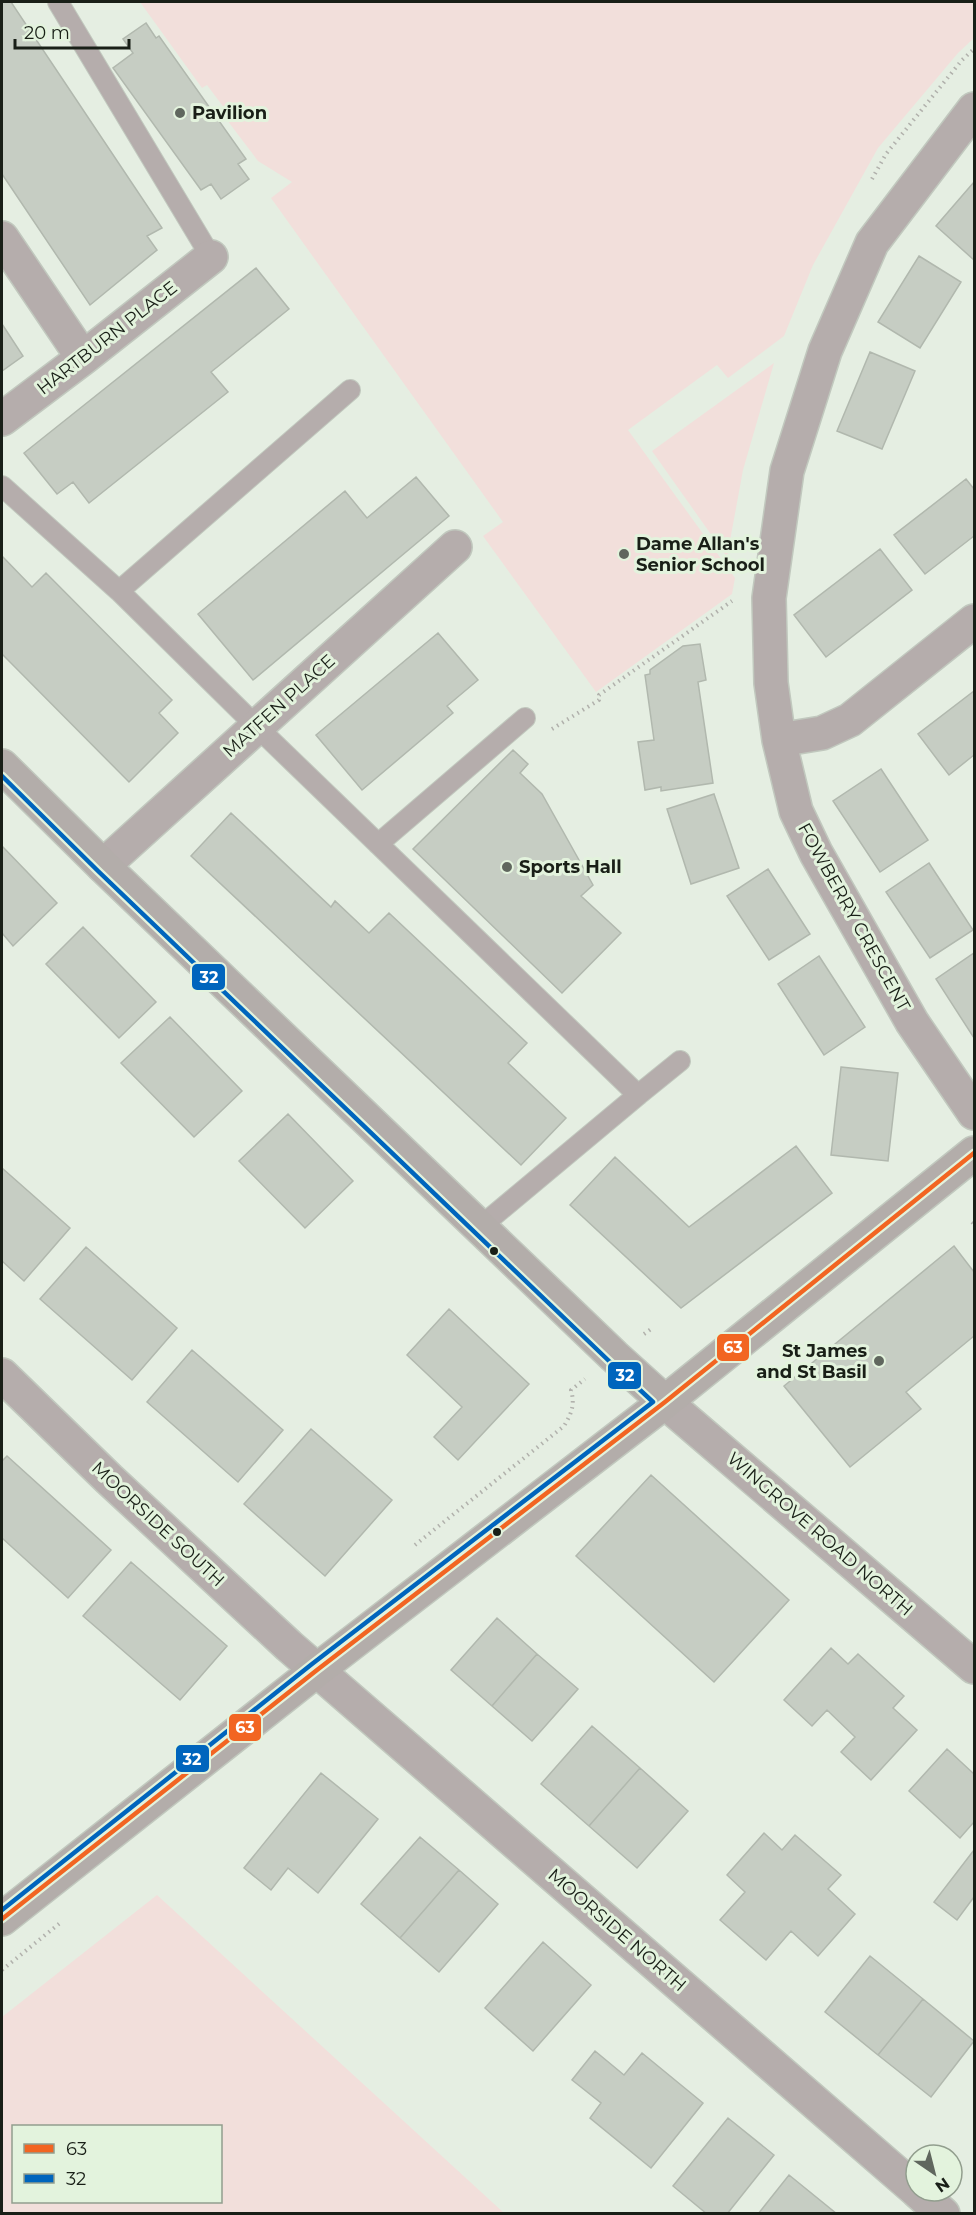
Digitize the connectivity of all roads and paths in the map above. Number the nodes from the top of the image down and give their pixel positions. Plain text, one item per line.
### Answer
1 (58, 2) edge
2 (975, 109) edge
3 (2, 238) edge
4 (211, 257) joint
5 (83, 358) junction
6 (350, 390) dead end
7 (2, 419) edge
8 (2, 486) edge
9 (455, 547) dead end
10 (119, 591) junction
11 (975, 621) edge
12 (525, 718) dead end
13 (256, 726) junction
14 (779, 740) junction
15 (2, 766) edge
16 (378, 844) junction
17 (103, 866) junction
18 (680, 1060) dead end
19 (638, 1095) junction
20 (975, 1113) edge
21 (975, 1154) edge
22 (480, 1227) junction
23 (2, 1375) edge
24 (665, 1402) junction
25 (975, 1667) edge
26 (317, 1670) junction
27 (2, 1919) edge
28 (904, 2181) edge
29 (930, 2203) edge
30 (943, 2214) edge

1 - 4 lane
2 - 14 street, FOWBERRY CRESCENT
3 - 5 street
4 - 5 street, HARTBURN PLACE
5 - 7 street, HARTBURN PLACE
6 - 10 lane
8 - 10 lane
9 - 13 street, MATFEN PLACE
10 - 13 lane
11 - 14 street
12 - 16 lane
13 - 16 lane
13 - 17 street, MATFEN PLACE
14 - 20 street, FOWBERRY CRESCENT
15 - 17 street
16 - 19 lane
17 - 22 street
18 - 19 lane
19 - 22 lane
21 - 24 street
22 - 24 street
23 - 26 street, MOORSIDE SOUTH
24 - 25 street, WINGROVE ROAD NORTH
24 - 26 street
26 - 27 street
26 - 28 street, MOORSIDE NORTH
29 - 30 street, MOORSIDE NORTH

